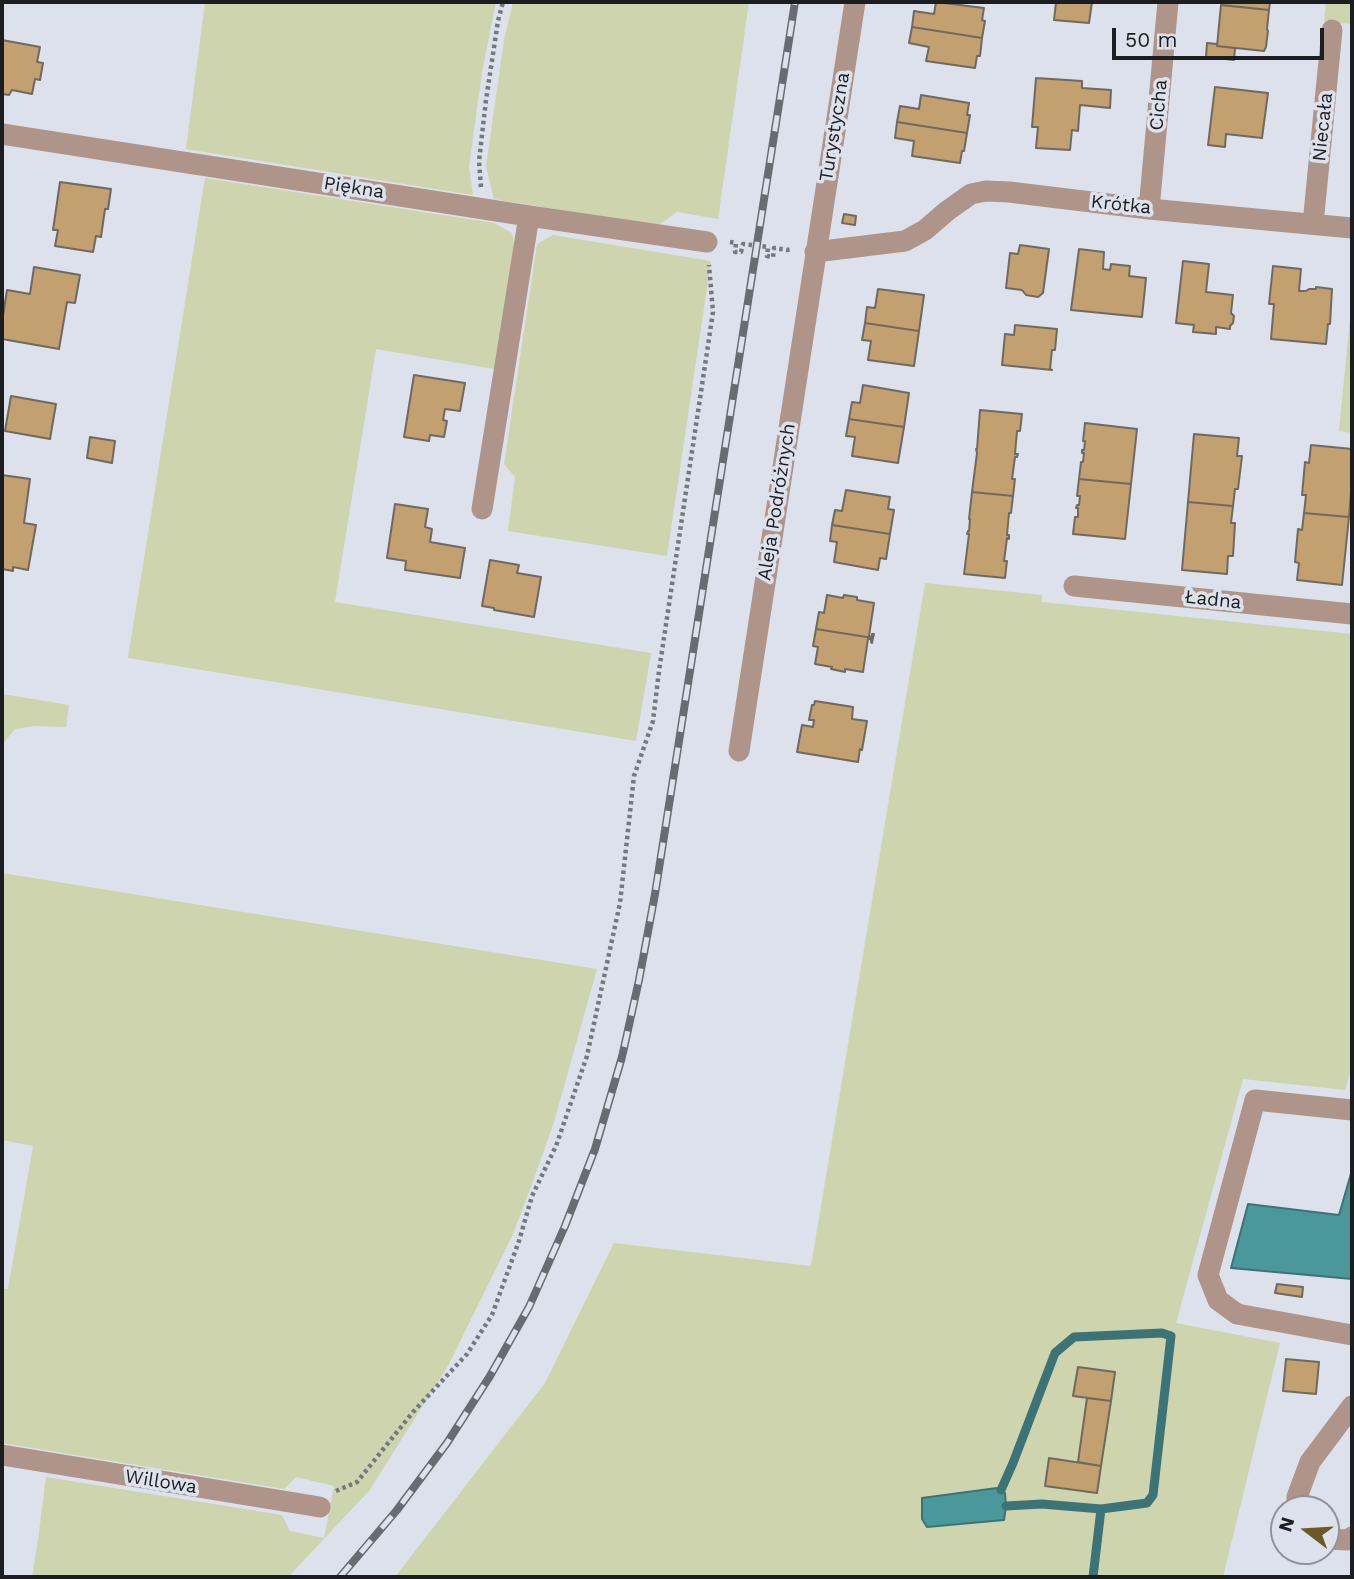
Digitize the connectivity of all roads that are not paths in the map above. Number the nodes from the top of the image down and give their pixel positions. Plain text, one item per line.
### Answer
1 (855, 2) edge
2 (1168, 2) edge
3 (1332, 30) dead end
4 (2, 134) edge
5 (1149, 209) junction
6 (529, 216) junction
7 (1313, 224) junction
8 (1352, 229) edge
9 (706, 242) road end
10 (816, 252) junction
11 (482, 509) dead end
12 (1074, 586) dead end
13 (1352, 614) edge
14 (739, 751) dead end
15 (1352, 1110) edge
16 (1352, 1335) edge
17 (1352, 1406) edge
18 (2, 1455) edge
19 (1298, 1495) edge
20 (326, 1500) road end

1 - 10 street, Turystyczna
2 - 5 street, Cicha
3 - 7 street, Niecała
4 - 6 street, Piękna
5 - 7 street, Krótka
5 - 10 street, Krótka
6 - 9 street, Piękna
6 - 11 street
7 - 8 street, Krótka
10 - 14 street, Aleja Podróżnych
12 - 13 street, Ładna
15 - 16 street
17 - 19 street
18 - 20 street, Willowa

